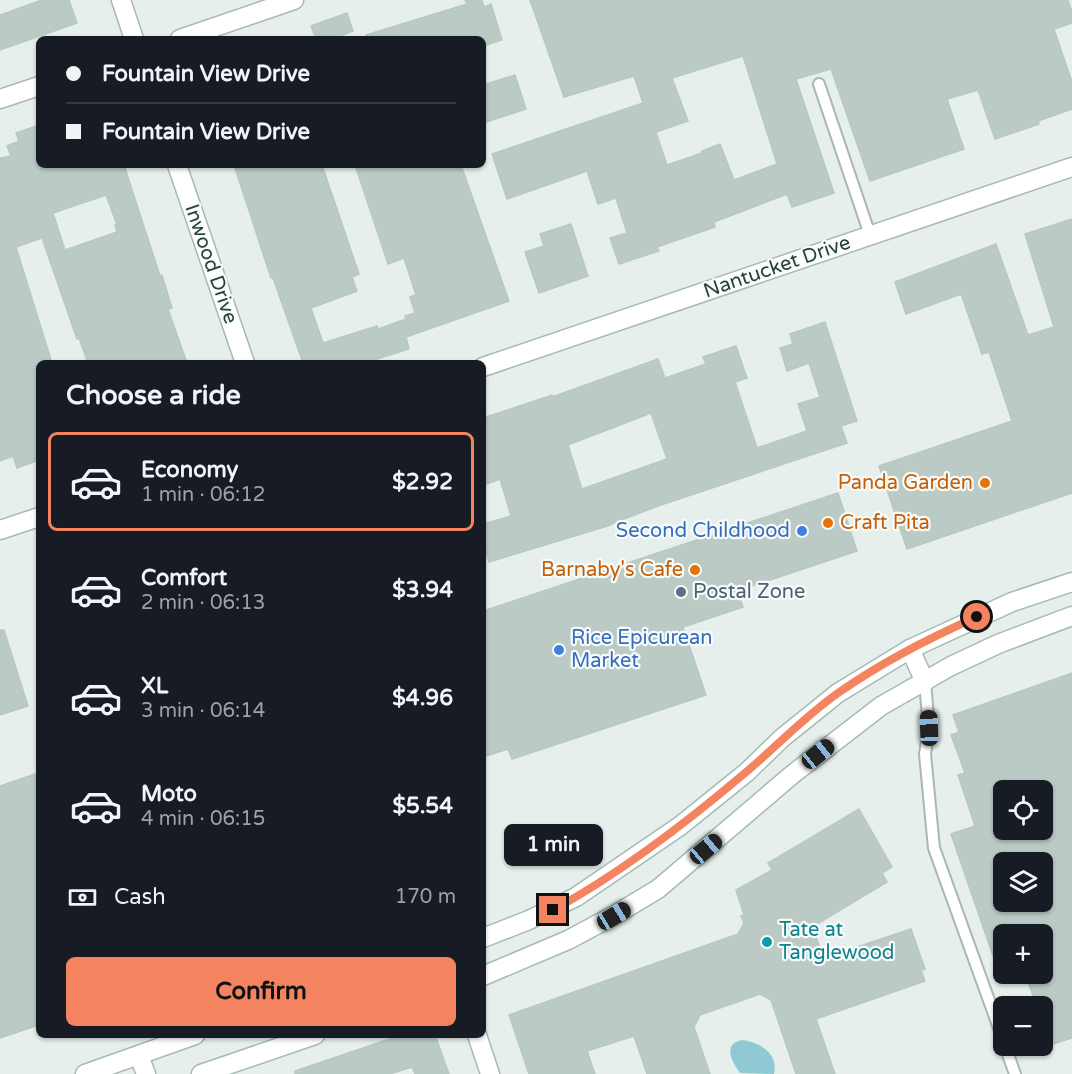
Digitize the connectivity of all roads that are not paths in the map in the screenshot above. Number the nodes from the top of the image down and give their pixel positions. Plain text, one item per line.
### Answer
1 (121, 0) edge
2 (294, 0) edge
3 (134, 36) edge
4 (189, 36) edge
5 (819, 84) dead end
6 (36, 87) edge
7 (0, 99) edge
8 (1072, 167) edge
9 (178, 168) edge
10 (870, 235) junction
11 (244, 360) edge
12 (486, 366) edge
13 (36, 518) edge
14 (0, 530) edge
15 (1072, 582) edge
16 (1072, 616) edge
17 (910, 649) junction
18 (924, 682) junction
19 (747, 772) junction
20 (770, 795) junction
21 (486, 937) edge
22 (486, 975) edge
23 (993, 1013) edge
24 (187, 1038) edge
25 (307, 1038) edge
26 (478, 1038) edge
27 (139, 1056) junction
28 (1008, 1056) edge
29 (85, 1074) edge
30 (146, 1074) edge
31 (201, 1074) edge
32 (490, 1074) edge
33 (1015, 1074) edge

1 - 3 main road
2 - 4 main road
5 - 10 lane
6 - 7 main road
8 - 10 main road, Nantucket Drive
9 - 11 main road, Inwood Drive
10 - 12 main road, Nantucket Drive
13 - 14 main road
15 - 17 main road
16 - 18 main road
17 - 18 main road
17 - 19 main road
18 - 20 main road
18 - 23 lane
19 - 20 main road
19 - 21 main road
20 - 22 main road
24 - 27 main road
25 - 31 main road
26 - 32 main road
27 - 29 main road
27 - 30 main road
28 - 33 lane

